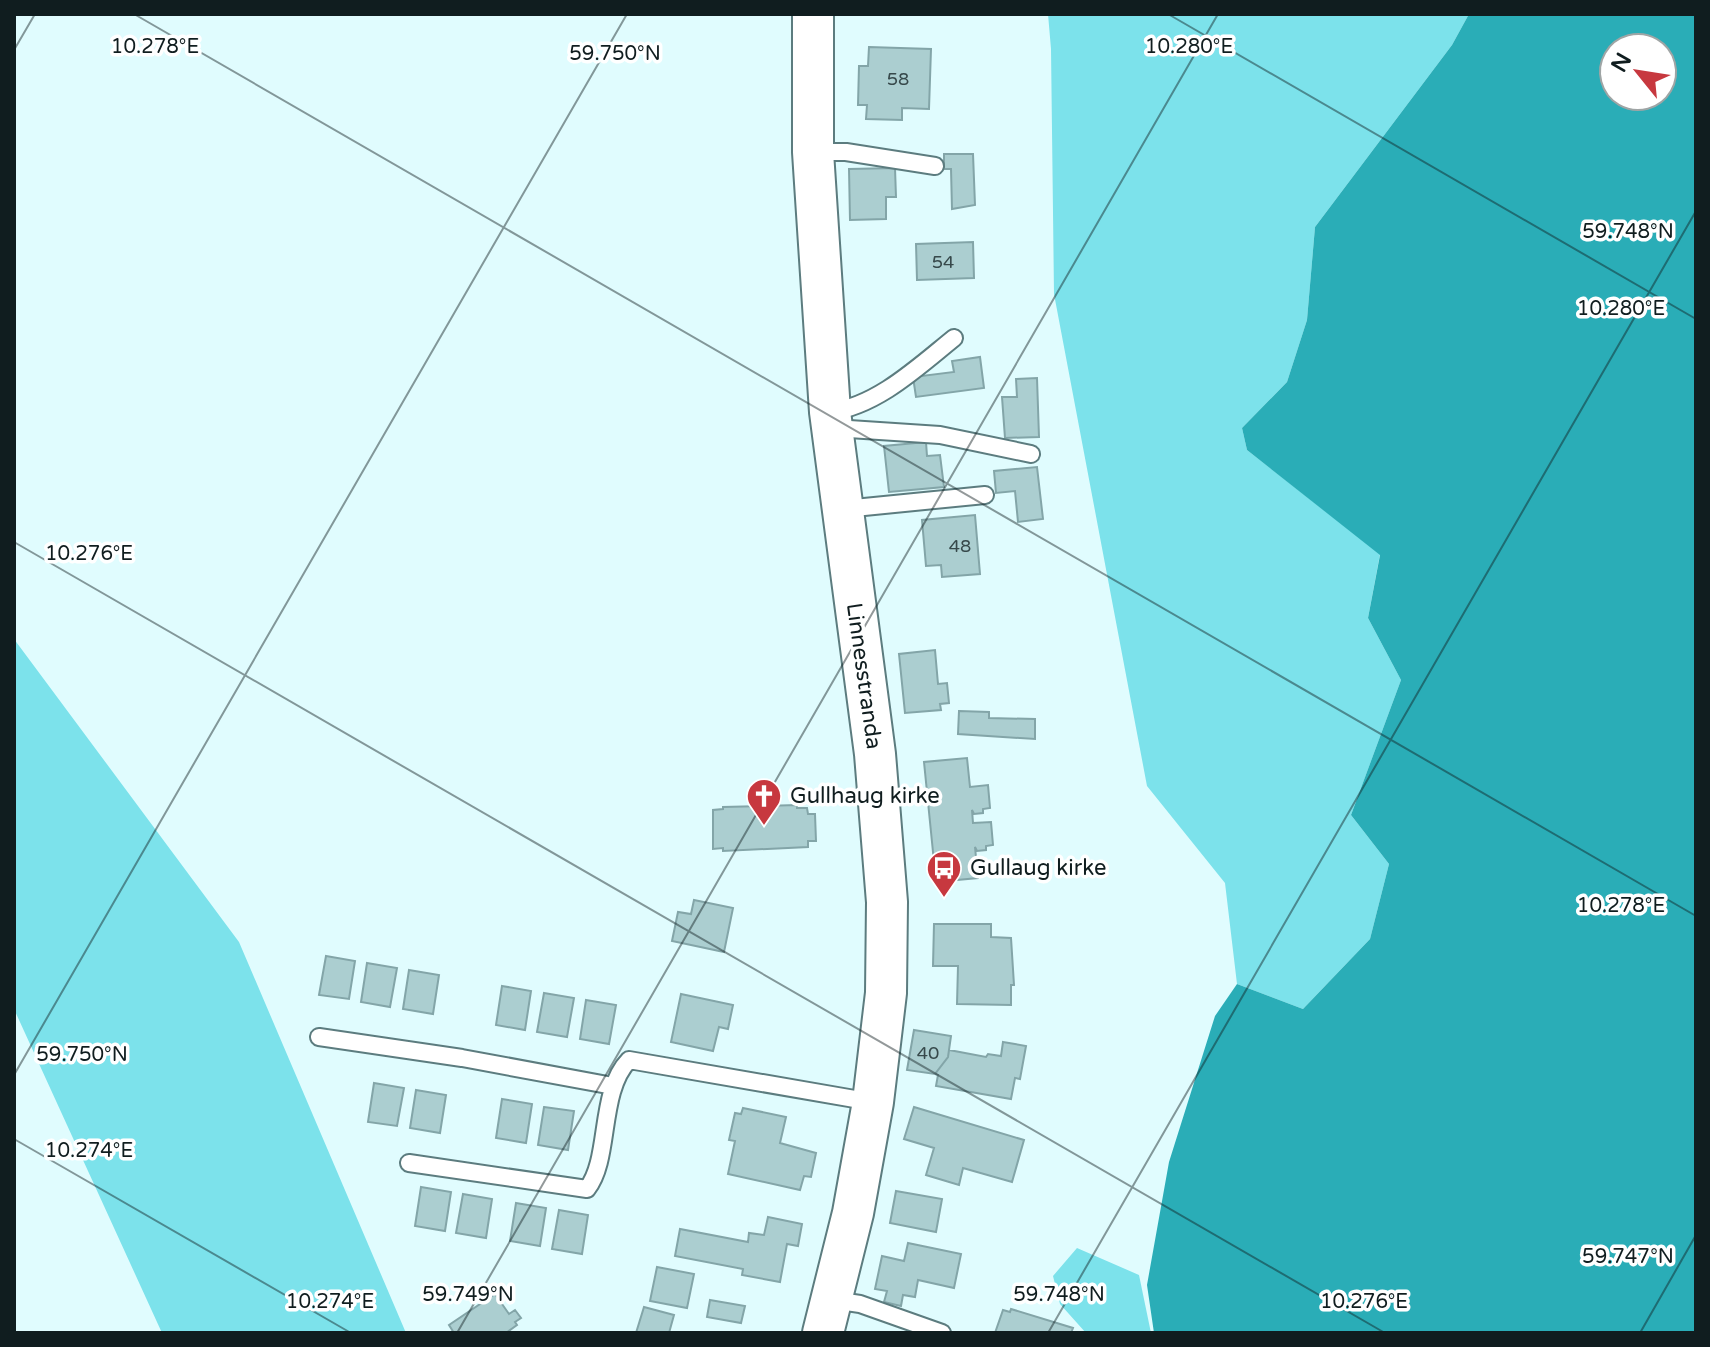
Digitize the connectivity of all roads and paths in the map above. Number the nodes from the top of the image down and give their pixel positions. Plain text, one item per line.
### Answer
1 (813, 14) edge
2 (813, 152) junction
3 (935, 166) dead end
4 (954, 338) dead end
5 (832, 420) junction
6 (1031, 454) dead end
7 (985, 495) dead end
8 (842, 509) junction
9 (319, 1037) dead end
10 (613, 1086) junction
11 (873, 1102) junction
12 (409, 1163) dead end
13 (828, 1317) edge
14 (942, 1333) edge

1 - 2 street, Linnesstranda
2 - 3 lane
2 - 5 street, Linnesstranda
4 - 5 lane
5 - 6 lane
5 - 8 street, Linnesstranda
7 - 8 lane
8 - 11 street, Linnesstranda
9 - 10 lane
10 - 11 lane
10 - 12 lane
11 - 13 street, Linnesstranda
13 - 14 lane

